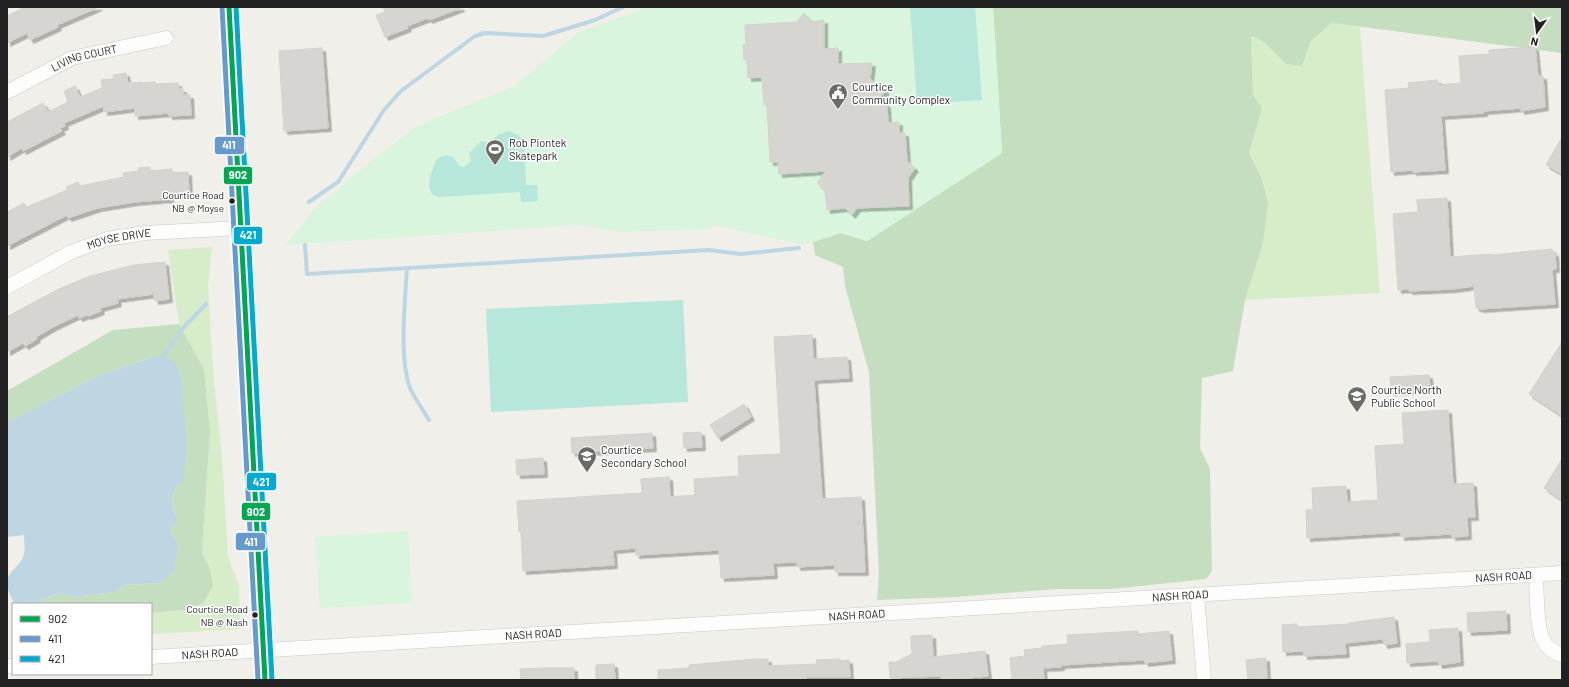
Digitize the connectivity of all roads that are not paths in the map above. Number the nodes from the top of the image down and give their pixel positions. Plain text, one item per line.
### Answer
1 (229, 7) edge
2 (166, 38) dead end
3 (7, 92) edge
4 (241, 228) junction
5 (7, 286) edge
6 (1562, 573) edge
7 (1536, 575) junction
8 (1197, 595) junction
9 (265, 650) junction
10 (1562, 655) edge
11 (152, 657) edge
12 (266, 680) edge
13 (1204, 680) edge

1 - 4 main road
2 - 3 street, LIVING COURT
4 - 5 street, MOYSE DRIVE
4 - 9 main road
6 - 7 street, NASH ROAD
7 - 8 street, NASH ROAD
7 - 10 street
8 - 9 street, NASH ROAD
8 - 13 street
9 - 11 street, NASH ROAD
9 - 12 main road

